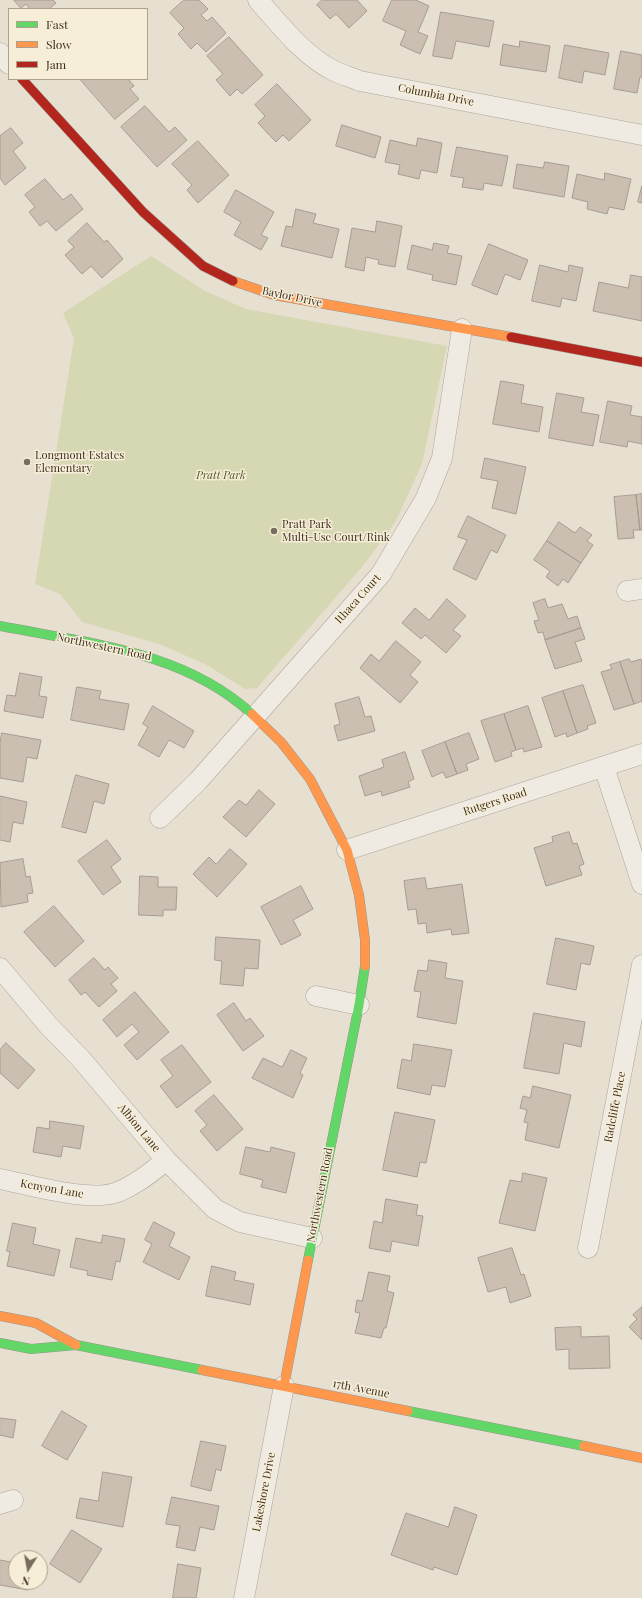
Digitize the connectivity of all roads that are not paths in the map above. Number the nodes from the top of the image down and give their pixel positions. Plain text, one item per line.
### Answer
1 (258, 0) edge
2 (0, 53) edge
3 (8, 63) edge
4 (23, 80) edge
5 (642, 135) edge
6 (462, 329) junction
7 (642, 362) edge
8 (0, 626) edge
9 (255, 718) junction
10 (642, 754) edge
11 (604, 767) junction
12 (160, 818) dead end
13 (347, 850) junction
14 (642, 884) edge
15 (642, 965) edge
16 (0, 968) edge
17 (316, 996) dead end
18 (359, 1005) junction
19 (166, 1160) junction
20 (0, 1179) edge
21 (312, 1238) junction
22 (588, 1248) dead end
23 (0, 1316) edge
24 (0, 1343) edge
25 (76, 1345) junction
26 (284, 1386) junction
27 (642, 1458) edge
28 (244, 1598) edge

1 - 5 street, Columbia Drive
2 - 3 street
4 - 6 street, Baylor Drive
6 - 7 street, Baylor Drive
6 - 9 street, Ithaca Court
8 - 9 street, Northwestern Road
9 - 12 street, Ithaca Court
9 - 13 street, Northwestern Road
10 - 11 street, Rutgers Road
11 - 13 street, Rutgers Road
11 - 14 street
13 - 18 street, Northwestern Road
15 - 22 street, Radcliffe Place
16 - 19 street, Albion Lane
17 - 18 street
18 - 21 street, Northwestern Road
19 - 20 street, Kenyon Lane
19 - 21 street, Albion Lane
21 - 26 street, Northwestern Road
23 - 25 street, 17th Avenue
24 - 25 street, 17th Avenue
25 - 26 street, 17th Avenue
26 - 27 street, 17th Avenue
26 - 28 street, Lakeshore Drive

